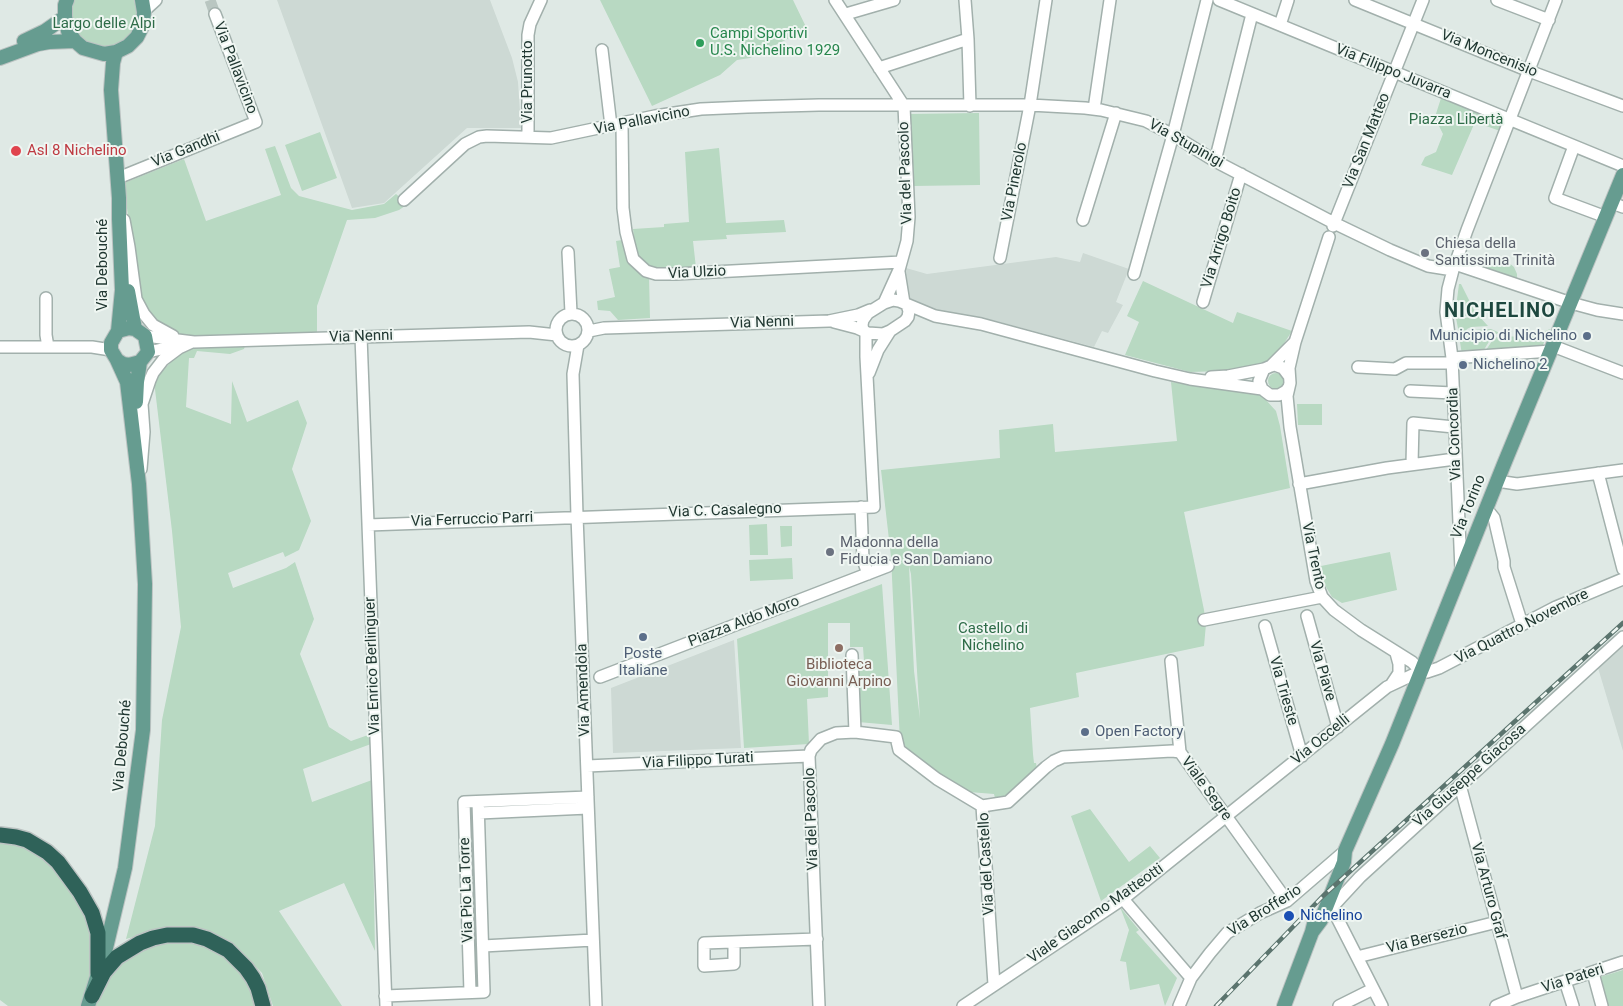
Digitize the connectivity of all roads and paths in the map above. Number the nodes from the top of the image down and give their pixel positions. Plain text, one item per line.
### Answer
1 (67, 0) edge
2 (156, 0) edge
3 (541, 0) edge
4 (836, 0) edge
5 (892, 0) edge
6 (966, 0) edge
7 (1046, 0) edge
8 (1110, 0) edge
9 (1207, 0) edge
10 (1219, 0) edge
11 (1288, 0) edge
12 (1355, 0) edge
13 (1423, 0) edge
14 (1497, 0) edge
15 (1556, 0) edge
16 (143, 6) edge
17 (215, 14) tunnel mouth
18 (846, 14) junction
19 (1252, 14) junction
20 (64, 17) junction
21 (1549, 20) junction
22 (1414, 24) junction
23 (1280, 25) junction
24 (968, 39) junction
25 (75, 41) junction
26 (0, 50) edge
27 (602, 50) dead end
28 (116, 52) junction
29 (97, 54) junction
30 (0, 58) edge
31 (879, 68) junction
32 (1529, 71) junction
33 (1395, 73) junction
34 (111, 90) junction
35 (1030, 105) junction
36 (904, 106) junction
37 (970, 106) junction
38 (1623, 106) edge
39 (1094, 109) junction
40 (1116, 113) junction
41 (1510, 120) junction
42 (256, 122) joint
43 (616, 125) junction
44 (1173, 135) junction
45 (528, 137) junction
46 (1574, 146) junction
47 (1215, 161) junction
48 (1623, 166) edge
49 (1241, 174) junction
50 (1623, 176) edge
51 (118, 178) junction
52 (119, 198) junction
53 (404, 200) dead end
54 (1617, 205) edge
55 (1606, 217) junction
56 (123, 218) junction
57 (1083, 220) dead end
58 (1332, 229) junction
59 (568, 252) dead end
60 (1000, 258) dead end
61 (900, 266) junction
62 (1454, 267) junction
63 (1134, 274) dead end
64 (46, 298) dead end
65 (1203, 302) dead end
66 (1571, 303) junction
67 (906, 304) junction
68 (879, 306) junction
69 (571, 313) junction
70 (1623, 314) edge
71 (936, 316) junction
72 (830, 321) junction
73 (905, 321) junction
74 (558, 322) junction
75 (588, 328) junction
76 (864, 331) junction
77 (890, 331) junction
78 (529, 332) junction
79 (140, 333) junction
80 (557, 335) junction
81 (362, 336) junction
82 (194, 342) junction
83 (1295, 342) junction
84 (565, 345) junction
85 (578, 345) junction
86 (115, 346) junction
87 (0, 347) edge
88 (48, 347) junction
89 (1552, 349) junction
90 (144, 357) junction
91 (1452, 360) junction
92 (1358, 367) dead end
93 (1267, 368) junction
94 (1623, 373) edge
95 (574, 374) junction
96 (868, 375) junction
97 (1190, 378) junction
98 (1289, 381) junction
99 (1410, 391) dead end
100 (1266, 392) junction
101 (1453, 393) junction
102 (1289, 422) junction
103 (1454, 427) junction
104 (1455, 459) junction
105 (1412, 464) junction
106 (1623, 470) edge
107 (1598, 473) junction
108 (140, 481) junction
109 (1497, 481) junction
110 (1299, 484) junction
111 (861, 507) junction
112 (1486, 511) junction
113 (577, 516) junction
114 (368, 525) junction
115 (1459, 538) junction
116 (1474, 540) junction
117 (888, 566) dead end
118 (1623, 569) edge
119 (1461, 571) junction
120 (868, 574) junction
121 (1623, 579) edge
122 (1322, 597) junction
123 (1307, 616) dead end
124 (1204, 620) dead end
125 (1522, 624) junction
126 (1265, 626) dead end
127 (1623, 637) edge
128 (1396, 653) junction
129 (852, 655) dead end
130 (1171, 661) dead end
131 (1421, 671) junction
132 (600, 677) dead end
133 (1391, 685) junction
134 (1338, 727) junction
135 (855, 732) junction
136 (1180, 752) junction
137 (809, 756) junction
138 (1302, 756) junction
139 (587, 766) junction
140 (1460, 785) junction
141 (588, 802) junction
142 (982, 806) junction
143 (478, 807) junction
144 (1226, 817) junction
145 (0, 836) edge
146 (1345, 851) junction
147 (1123, 899) junction
148 (1287, 901) junction
149 (1331, 905) junction
150 (1497, 922) junction
151 (1312, 932) junction
152 (817, 939) junction
153 (593, 940) junction
154 (734, 942) dead end
155 (483, 946) junction
156 (1357, 957) junction
157 (1623, 962) edge
158 (1593, 972) junction
159 (98, 974) junction
160 (1191, 978) junction
161 (1566, 981) junction
162 (994, 985) junction
163 (1373, 988) junction
164 (470, 992) junction
165 (484, 992) joint
166 (1517, 997) junction
167 (90, 1001) edge
168 (386, 1001) edge
169 (263, 1006) edge
170 (596, 1006) edge
171 (819, 1006) edge
172 (962, 1006) edge
173 (1179, 1006) edge
174 (1284, 1006) edge
175 (1339, 1006) edge
176 (1382, 1006) edge
177 (1496, 1006) edge
178 (1573, 1006) edge
179 (1602, 1006) edge

1 - 20 main road
2 - 16 street
3 - 45 street, Via Prunotto
4 - 18 street
5 - 18 street
6 - 24 street
7 - 35 street, Via Pinerolo
8 - 39 street
9 - 44 street
10 - 19 street, Via Filippo Juvarra
11 - 23 street
12 - 22 street, Via Moncenisio
13 - 22 street, Via San Matteo
14 - 21 street
15 - 21 street, Via Concordia
16 - 28 main road
17 - 42 street, Via Pallavicino
18 - 31 street
19 - 23 street, Via Filippo Juvarra
19 - 47 street
20 - 25 main road
20 - 26 main road
21 - 32 street, Via Concordia
22 - 32 street, Via Moncenisio
22 - 33 street, Via San Matteo
23 - 33 street, Via Filippo Juvarra
24 - 31 street
24 - 37 street
25 - 29 main road
25 - 30 main road
27 - 43 street, Via Ulzio
28 - 29 main road
28 - 34 main road, Via Debouché
29 - 34 main road, Via Debouché
31 - 36 street
32 - 38 street, Via Moncenisio
32 - 41 street, Via Concordia
33 - 41 street, Via Filippo Juvarra
33 - 58 street, Via San Matteo
34 - 51 main road, Via Debouché
35 - 37 street, Via Stupinigi
35 - 39 street, Via Stupinigi
35 - 60 street, Via Pinerolo
36 - 37 street, Via Stupinigi
36 - 43 street, Via Pallavicino
36 - 61 street, Via del Pascolo
39 - 40 street, Via Stupinigi
40 - 44 street, Via Stupinigi
40 - 57 street
41 - 46 street, Via Filippo Juvarra
41 - 62 street, Via Concordia
42 - 51 street, Via Gandhi
43 - 45 street, Via Pallavicino
43 - 61 street, Via Ulzio
44 - 47 street, Via Stupinigi
44 - 63 street
45 - 53 street, Via Pallavicino
46 - 48 street, Via Filippo Juvarra
46 - 55 street
47 - 49 street, Via Stupinigi
49 - 58 street, Via Stupinigi
49 - 65 street, Via Arrigo Boito
50 - 54 main road, Via Torino
51 - 52 main road, Via Debouché
52 - 56 main road, Via Debouché
52 - 86 main road, Via Debouché
54 - 55 main road, Via Torino
55 - 66 main road, Via Torino
56 - 79 main road, Via Debouché
56 - 82 street, Via Nenni
58 - 62 street, Via Stupinigi
58 - 83 street, Via San Matteo
59 - 69 street
61 - 67 street, Via del Pascolo
61 - 68 street, Via del Pascolo
62 - 66 street, Via Stupinigi
62 - 91 street, Via Concordia
64 - 88 street
66 - 70 street, Via Stupinigi
66 - 89 main road, Via Torino
67 - 68 street, Via Nenni
67 - 71 street
67 - 73 street, Via del Pascolo
68 - 72 street, Via Nenni
68 - 76 street, Via del Pascolo
69 - 74 street
69 - 75 street
71 - 73 street
71 - 97 street
72 - 75 street, Via Nenni
72 - 76 street, Via Nenni
73 - 77 street
74 - 78 street, Via Nenni
74 - 80 street
75 - 85 street
76 - 77 street, Via Nenni
76 - 96 street
77 - 96 street
78 - 80 street, Via Nenni
78 - 81 street, Via Nenni
79 - 82 street, Via Nenni
79 - 86 main road, Via Debouché
79 - 90 main road, Via Debouché
80 - 84 street
81 - 82 street, Via Nenni
81 - 114 street, Via Enrico Berlinguer
82 - 90 street, Via Nenni
82 - 108 street, Via Nenni
83 - 93 street, Via San Matteo
83 - 98 street, Via San Matteo
84 - 85 street
84 - 95 street, Via Amendola
85 - 95 street, Via Amendola
86 - 88 street
86 - 90 main road
86 - 108 main road, Via Debouché
87 - 88 street
89 - 91 street
89 - 94 street
89 - 109 main road, Via Torino
90 - 108 main road, Via Debouché
91 - 92 street
91 - 101 street, Via Concordia
93 - 97 street
93 - 98 street
93 - 100 street
95 - 113 street, Via Amendola
96 - 111 street, Via C. Casalegno
97 - 100 street
98 - 100 street
98 - 102 street, Via Trento
99 - 101 street
100 - 102 street, Via Trento
101 - 103 street, Via Concordia
102 - 110 street, Via Trento
103 - 104 street, Via Concordia
103 - 105 street
104 - 105 street
104 - 115 street, Via Concordia
105 - 110 street
106 - 107 street
107 - 109 street
107 - 118 street
108 - 159 main road, Via Debouché
109 - 112 main road, Via Torino
110 - 122 street, Via Trento
111 - 113 street, Via C. Casalegno
111 - 120 street
112 - 116 main road, Via Torino
112 - 125 street
113 - 114 street, Via Ferruccio Parri
113 - 139 street, Via Amendola
114 - 168 street, Via Enrico Berlinguer
115 - 116 street
115 - 119 street, Via Concordia
116 - 119 main road, Via Torino
117 - 120 street, Piazza Aldo Moro
119 - 131 main road, Via Torino
120 - 132 street, Piazza Aldo Moro
121 - 125 street, Via Quattro Novembre
122 - 124 street
122 - 128 street, Via Trento
123 - 134 street, Via Piave
125 - 131 street, Via Quattro Novembre
126 - 138 street, Via Trieste
127 - 140 street, Via Giuseppe Giacosa
128 - 131 street, Via Trento
128 - 133 street
129 - 135 street
130 - 136 street, Viale Segre
131 - 133 street, Via Occelli
131 - 146 main road, Via Torino
133 - 134 street, Via Occelli
134 - 138 street, Via Occelli
135 - 137 street, Via del Pascolo
135 - 142 street, Via del Pascolo
136 - 142 street, Via del Castello
136 - 144 street, Viale Segre
137 - 139 street, Via Filippo Turati
137 - 152 street, Via del Pascolo
138 - 144 street, Via Occelli
139 - 141 street, Via Amendola
140 - 149 street, Via Giuseppe Giacosa
140 - 150 street, Via Arturo Graf
141 - 143 street
141 - 153 street, Via Amendola
142 - 162 street, Via del Castello
143 - 155 street, Via Pio La Torre
143 - 164 street, Via Pio La Torre
144 - 147 street, Viale Giacomo Matteotti
144 - 148 street, Viale Segre
145 - 159 highway
146 - 148 street, Via Brofferio
146 - 149 main road, Via Torino
146 - 151 main road, Via Torino
147 - 160 street
147 - 162 street, Viale Giacomo Matteotti
148 - 160 street, Via Brofferio
149 - 151 main road, Via Torino
149 - 156 street
150 - 156 street, Via Bersezio
150 - 166 street, Via Arturo Graf
151 - 174 main road, Via Torino
152 - 154 street
152 - 171 street, Via del Pascolo
153 - 155 street, Via Pio La Torre
153 - 170 street, Via Amendola
155 - 165 street, Via Pio La Torre
156 - 163 street
157 - 158 street, Via Pateri
158 - 161 street, Via Pateri
158 - 179 street
159 - 167 main road, Via Debouché
160 - 173 street, Via Brofferio
161 - 166 street, Via Pateri
161 - 178 street
162 - 172 street, Viale Giacomo Matteotti
163 - 175 street
163 - 176 street
164 - 165 street, Via Enrico Berlinguer
164 - 168 street, Via Enrico Berlinguer
166 - 177 street, Via Pateri
167 - 169 highway

